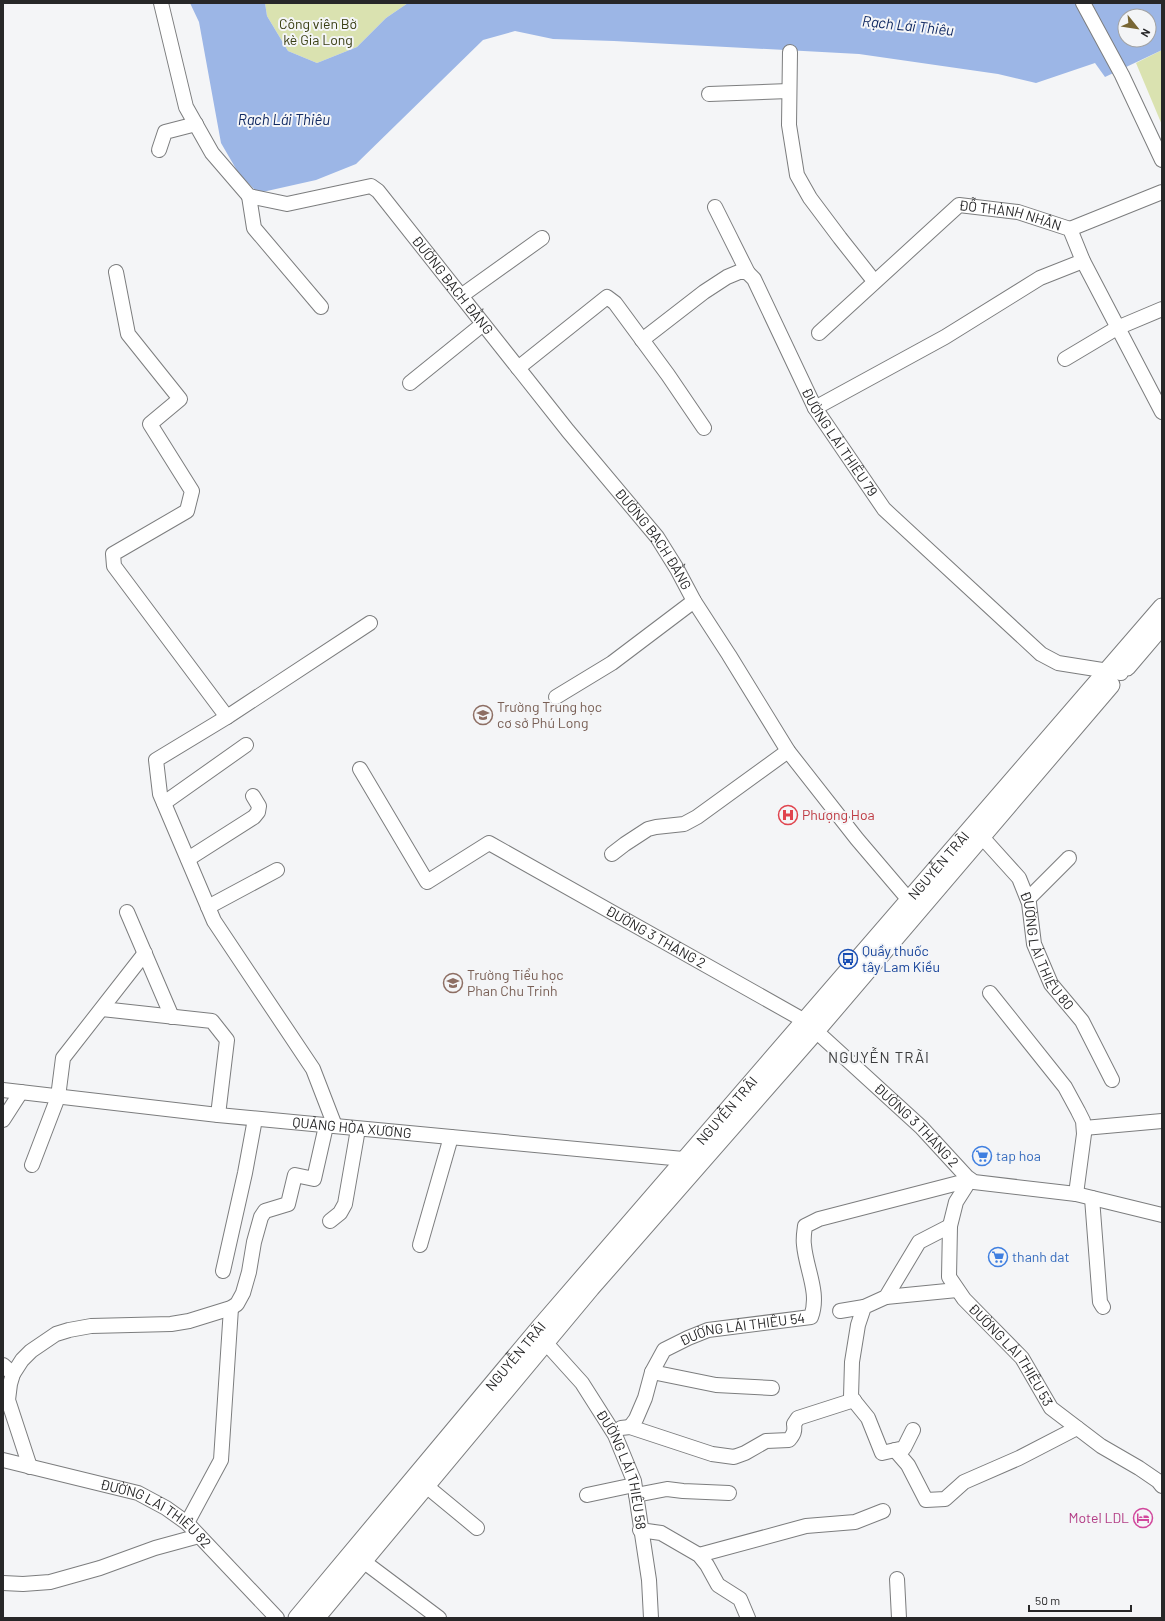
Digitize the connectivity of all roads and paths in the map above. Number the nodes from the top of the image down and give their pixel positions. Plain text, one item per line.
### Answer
1 (161, 3) edge
2 (1083, 3) edge
3 (790, 52) dead end
4 (790, 91) junction
5 (709, 94) dead end
6 (196, 124) junction
7 (159, 150) dead end
8 (1162, 160) edge
9 (245, 192) junction
10 (1162, 192) edge
11 (715, 207) dead end
12 (1070, 229) junction
13 (542, 238) dead end
14 (1083, 261) junction
15 (116, 272) dead end
16 (748, 273) junction
17 (874, 281) junction
18 (461, 296) junction
19 (322, 307) dead end
20 (1162, 309) edge
21 (483, 324) junction
22 (1117, 328) junction
23 (819, 333) dead end
24 (642, 340) junction
25 (1065, 359) dead end
26 (518, 368) junction
27 (410, 383) dead end
28 (815, 408) junction
29 (1162, 412) edge
30 (704, 428) dead end
31 (694, 602) junction
32 (1162, 607) edge
33 (370, 622) dead end
34 (1162, 626) edge
35 (1115, 672) junction
36 (556, 697) dead end
37 (227, 717) junction
38 (246, 744) dead end
39 (788, 751) junction
40 (360, 769) dead end
41 (253, 796) dead end
42 (164, 802) junction
43 (976, 832) junction
44 (612, 854) dead end
45 (1069, 858) dead end
46 (188, 859) junction
47 (277, 870) dead end
48 (1028, 899) junction
49 (909, 900) junction
50 (208, 907) junction
51 (128, 912) dead end
52 (145, 953) junction
53 (990, 993) dead end
54 (102, 1009) junction
55 (172, 1017) junction
56 (811, 1026) junction
57 (1112, 1080) dead end
58 (3, 1090) edge
59 (21, 1092) junction
60 (58, 1097) junction
61 (218, 1115) junction
62 (255, 1119) junction
63 (3, 1120) edge
64 (1162, 1121) edge
65 (331, 1126) junction
66 (1084, 1128) junction
67 (358, 1129) junction
68 (451, 1137) junction
69 (685, 1160) junction
70 (702, 1161) junction
71 (32, 1165) dead end
72 (968, 1178) junction
73 (1076, 1194) junction
74 (1092, 1198) junction
75 (1162, 1215) edge
76 (330, 1221) dead end
77 (950, 1226) junction
78 (420, 1245) dead end
79 (222, 1271) dead end
80 (957, 1290) junction
81 (886, 1297) junction
82 (864, 1307) junction
83 (1103, 1307) dead end
84 (231, 1308) junction
85 (840, 1311) dead end
86 (545, 1342) junction
87 (8, 1370) edge
88 (652, 1372) junction
89 (772, 1388) dead end
90 (854, 1400) junction
91 (482, 1406) junction
92 (630, 1427) junction
93 (1078, 1428) junction
94 (611, 1429) junction
95 (913, 1430) dead end
96 (895, 1450) junction
97 (3, 1460) edge
98 (30, 1467) junction
99 (425, 1485) junction
100 (1162, 1486) edge
101 (635, 1490) junction
102 (729, 1493) dead end
103 (587, 1495) dead end
104 (883, 1511) dead end
105 (187, 1523) junction
106 (477, 1528) dead end
107 (640, 1530) junction
108 (199, 1536) junction
109 (699, 1555) junction
110 (363, 1561) junction
111 (896, 1580) dead end
112 (3, 1583) edge
113 (277, 1618) edge
114 (297, 1618) edge
115 (316, 1618) edge
116 (439, 1618) edge
117 (651, 1618) edge
118 (748, 1618) edge
119 (899, 1618) edge

1 - 6 street
2 - 8 street
3 - 4 street
4 - 5 street
4 - 17 street
6 - 7 street
6 - 9 street
9 - 18 street, ĐƯỜNG BẠCH ĐẰNG
9 - 19 street
10 - 12 street
11 - 16 street, ĐƯỜNG LÁI THIÊU 79
12 - 14 street, ĐỖ THÀNH NHÂN
12 - 17 street, ĐỖ THÀNH NHÂN
13 - 18 street
14 - 22 street, ĐỖ THÀNH NHÂN
14 - 28 street
15 - 37 street
16 - 24 street
16 - 28 street, ĐƯỜNG LÁI THIÊU 79
17 - 23 street, ĐỖ THÀNH NHÂN
18 - 21 street, ĐƯỜNG BẠCH ĐẰNG
20 - 22 street
21 - 26 street, ĐƯỜNG BẠCH ĐẰNG
21 - 27 street
22 - 25 street
22 - 29 street, ĐỖ THÀNH NHÂN
24 - 26 street
24 - 30 street
26 - 31 street, ĐƯỜNG BẠCH ĐẰNG
28 - 35 street, ĐƯỜNG LÁI THIÊU 79
31 - 36 street
31 - 39 street, ĐƯỜNG BẠCH ĐẰNG
32 - 35 main road, NGUYỄN TRÃI
33 - 37 street
34 - 35 main road, NGUYỄN TRÃI
35 - 43 main road, NGUYỄN TRÃI
37 - 42 street
38 - 42 street
39 - 44 street
39 - 49 street, ĐƯỜNG BẠCH ĐẰNG
40 - 56 street, ĐƯỜNG 3 THÁNG 2
41 - 46 street
42 - 46 street
43 - 48 street, ĐƯỜNG LÁI THIÊU 80
43 - 49 main road, NGUYỄN TRÃI
43 - 56 main road, NGUYỄN TRÃI
45 - 48 street
46 - 50 street
47 - 50 street
48 - 57 street, ĐƯỜNG LÁI THIÊU 80
49 - 56 main road, NGUYỄN TRÃI
50 - 65 street
51 - 52 street
52 - 54 street
52 - 55 street
53 - 66 street
54 - 55 street
54 - 60 street
55 - 61 street
56 - 69 main road, NGUYỄN TRÃI
56 - 70 main road, NGUYỄN TRÃI
56 - 72 street, ĐƯỜNG 3 THÁNG 2
58 - 59 street, QUẢNG HÒA XƯƠNG
59 - 60 street, QUẢNG HÒA XƯƠNG
59 - 63 street
60 - 61 street, QUẢNG HÒA XƯƠNG
60 - 71 street
61 - 62 street, QUẢNG HÒA XƯƠNG
62 - 65 street, QUẢNG HÒA XƯƠNG
62 - 79 street
64 - 66 street
65 - 67 street, QUẢNG HÒA XƯƠNG
65 - 84 street
66 - 73 street
67 - 68 street, QUẢNG HÒA XƯƠNG
67 - 76 street
68 - 69 street, QUẢNG HÒA XƯƠNG
68 - 78 street
69 - 70 street, QUẢNG HÒA XƯƠNG
69 - 91 main road, NGUYỄN TRÃI
70 - 86 main road, NGUYỄN TRÃI
72 - 73 street
72 - 77 street, ĐƯỜNG LÁI THIÊU 53
72 - 88 street, ĐƯỜNG LÁI THIÊU 54
73 - 74 street
74 - 75 street
74 - 83 street
77 - 80 street, ĐƯỜNG LÁI THIÊU 53
77 - 81 street
80 - 81 street
80 - 93 street, ĐƯỜNG LÁI THIÊU 53
81 - 82 street
82 - 85 street
82 - 90 street
84 - 87 street
84 - 105 street
86 - 91 main road, NGUYỄN TRÃI
86 - 94 street, ĐƯỜNG LÁI THIÊU 58
87 - 98 street
88 - 89 street
88 - 92 street, ĐƯỜNG LÁI THIÊU 54
90 - 92 street
90 - 96 street
91 - 99 main road, NGUYỄN TRÃI
91 - 114 main road, NGUYỄN TRÃI
92 - 94 street
93 - 96 street
93 - 100 street, ĐƯỜNG LÁI THIÊU 53
94 - 101 street, ĐƯỜNG LÁI THIÊU 58
95 - 96 street
97 - 98 street, ĐƯỜNG LÁI THIÊU 82
98 - 105 street, ĐƯỜNG LÁI THIÊU 82
99 - 106 street
99 - 110 main road, NGUYỄN TRÃI
101 - 102 street
101 - 103 street
101 - 107 street, ĐƯỜNG LÁI THIÊU 58
104 - 109 street
105 - 108 street, ĐƯỜNG LÁI THIÊU 82
107 - 109 street
107 - 117 street, ĐƯỜNG LÁI THIÊU 58
108 - 112 street
108 - 113 street, ĐƯỜNG LÁI THIÊU 82
109 - 118 street
110 - 115 main road, NGUYỄN TRÃI
110 - 116 street
111 - 119 street

